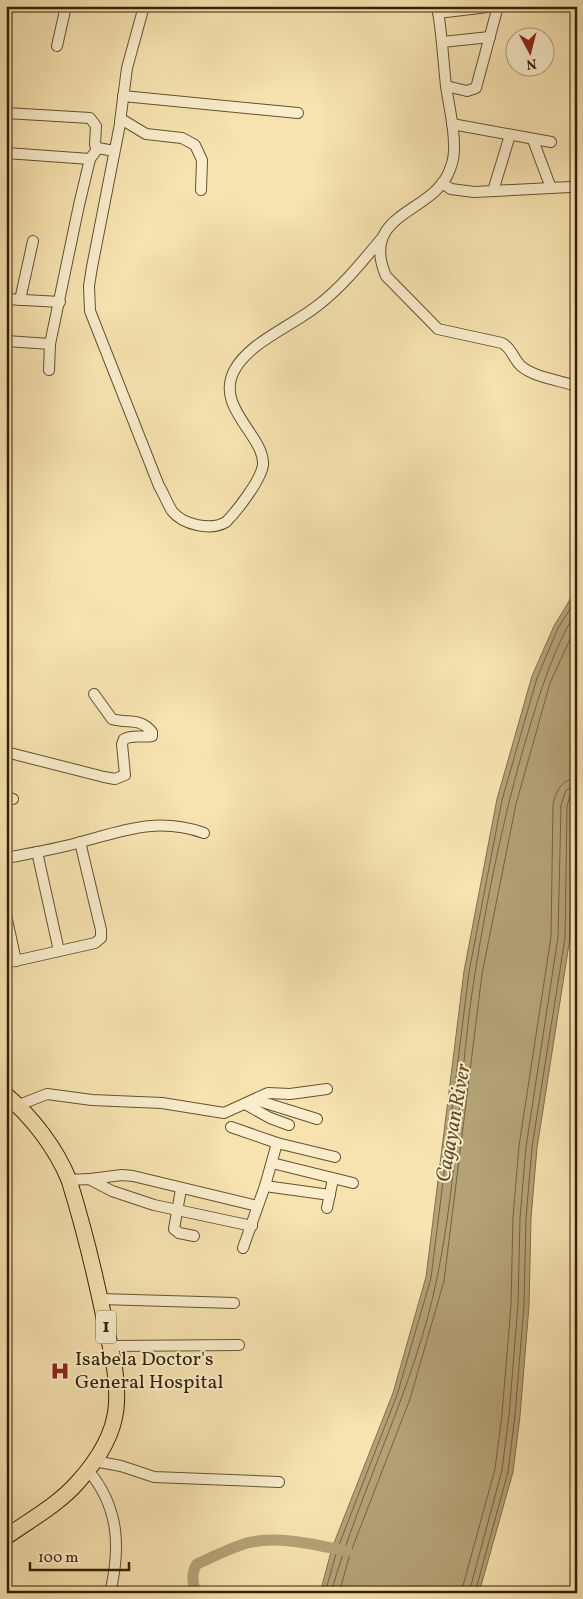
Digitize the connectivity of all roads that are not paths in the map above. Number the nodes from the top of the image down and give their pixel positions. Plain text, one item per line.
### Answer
1 (66, 6) edge
2 (144, 6) edge
3 (497, 6) edge
4 (438, 9) edge
5 (490, 37) junction
6 (442, 42) junction
7 (57, 46) dead end
8 (446, 86) junction
9 (123, 96) junction
10 (6, 113) edge
11 (298, 113) dead end
12 (121, 119) junction
13 (452, 124) junction
14 (510, 135) junction
15 (533, 140) junction
16 (550, 142) dead end
17 (98, 148) junction
18 (114, 151) junction
19 (6, 153) edge
20 (90, 159) junction
21 (442, 183) junction
22 (570, 187) dead end
23 (551, 188) junction
24 (201, 190) dead end
25 (493, 191) junction
26 (382, 238) junction
27 (33, 242) dead end
28 (6, 299) edge
29 (20, 300) junction
30 (60, 302) junction
31 (6, 342) edge
32 (50, 344) junction
33 (49, 370) dead end
34 (573, 385) dead end
35 (94, 694) dead end
36 (6, 752) edge
37 (204, 834) dead end
38 (80, 842) junction
39 (37, 852) junction
40 (6, 858) edge
41 (6, 915) edge
42 (59, 951) junction
43 (11, 962) edge
44 (327, 1089) dead end
45 (6, 1095) edge
46 (256, 1100) junction
47 (245, 1104) junction
48 (19, 1106) junction
49 (317, 1119) dead end
50 (289, 1125) dead end
51 (231, 1127) dead end
52 (276, 1142) junction
53 (335, 1157) dead end
54 (272, 1163) junction
55 (89, 1179) junction
56 (333, 1179) junction
57 (69, 1180) junction
58 (353, 1183) dead end
59 (265, 1186) junction
60 (181, 1189) junction
61 (330, 1195) junction
62 (257, 1206) junction
63 (327, 1208) dead end
64 (177, 1209) junction
65 (252, 1226) junction
66 (194, 1236) dead end
67 (243, 1248) dead end
68 (100, 1299) junction
69 (234, 1303) dead end
70 (239, 1344) dead end
71 (111, 1346) junction
72 (91, 1465) junction
73 (279, 1482) dead end
74 (6, 1537) edge
75 (110, 1593) edge

1 - 7 street
2 - 9 street
3 - 4 street
3 - 5 street
4 - 6 street
5 - 6 street
5 - 8 street
6 - 8 street
8 - 13 street
9 - 11 street
9 - 12 street
10 - 17 street
12 - 18 street
12 - 24 street
13 - 14 street
13 - 21 street
14 - 15 street
14 - 25 street
15 - 16 street
15 - 23 street
17 - 18 street
17 - 20 street
18 - 26 street
19 - 20 street
20 - 30 street
21 - 25 street
21 - 26 street
22 - 23 street
23 - 25 street
26 - 34 street
27 - 29 street
28 - 29 street
29 - 30 street
30 - 32 street
31 - 32 street
32 - 33 street
35 - 36 street
37 - 38 street
38 - 39 street
38 - 42 street
39 - 40 street
39 - 42 street
41 - 43 street
42 - 43 street
44 - 46 street
45 - 48 highway, 1
46 - 47 street
46 - 49 street
47 - 48 street
47 - 50 street
48 - 57 highway, 1
51 - 52 street
52 - 53 street
52 - 54 street
54 - 56 street
54 - 59 street
55 - 57 street
55 - 60 street
55 - 64 street
56 - 58 street
56 - 61 street
57 - 68 highway, 1
59 - 61 street
59 - 62 street
60 - 62 street
60 - 64 street
61 - 63 street
62 - 65 street
64 - 65 street
64 - 66 street
65 - 67 street
68 - 69 street
68 - 71 highway, 1
70 - 71 street
71 - 72 highway, 1
72 - 73 street
72 - 74 highway, 1
72 - 75 street

